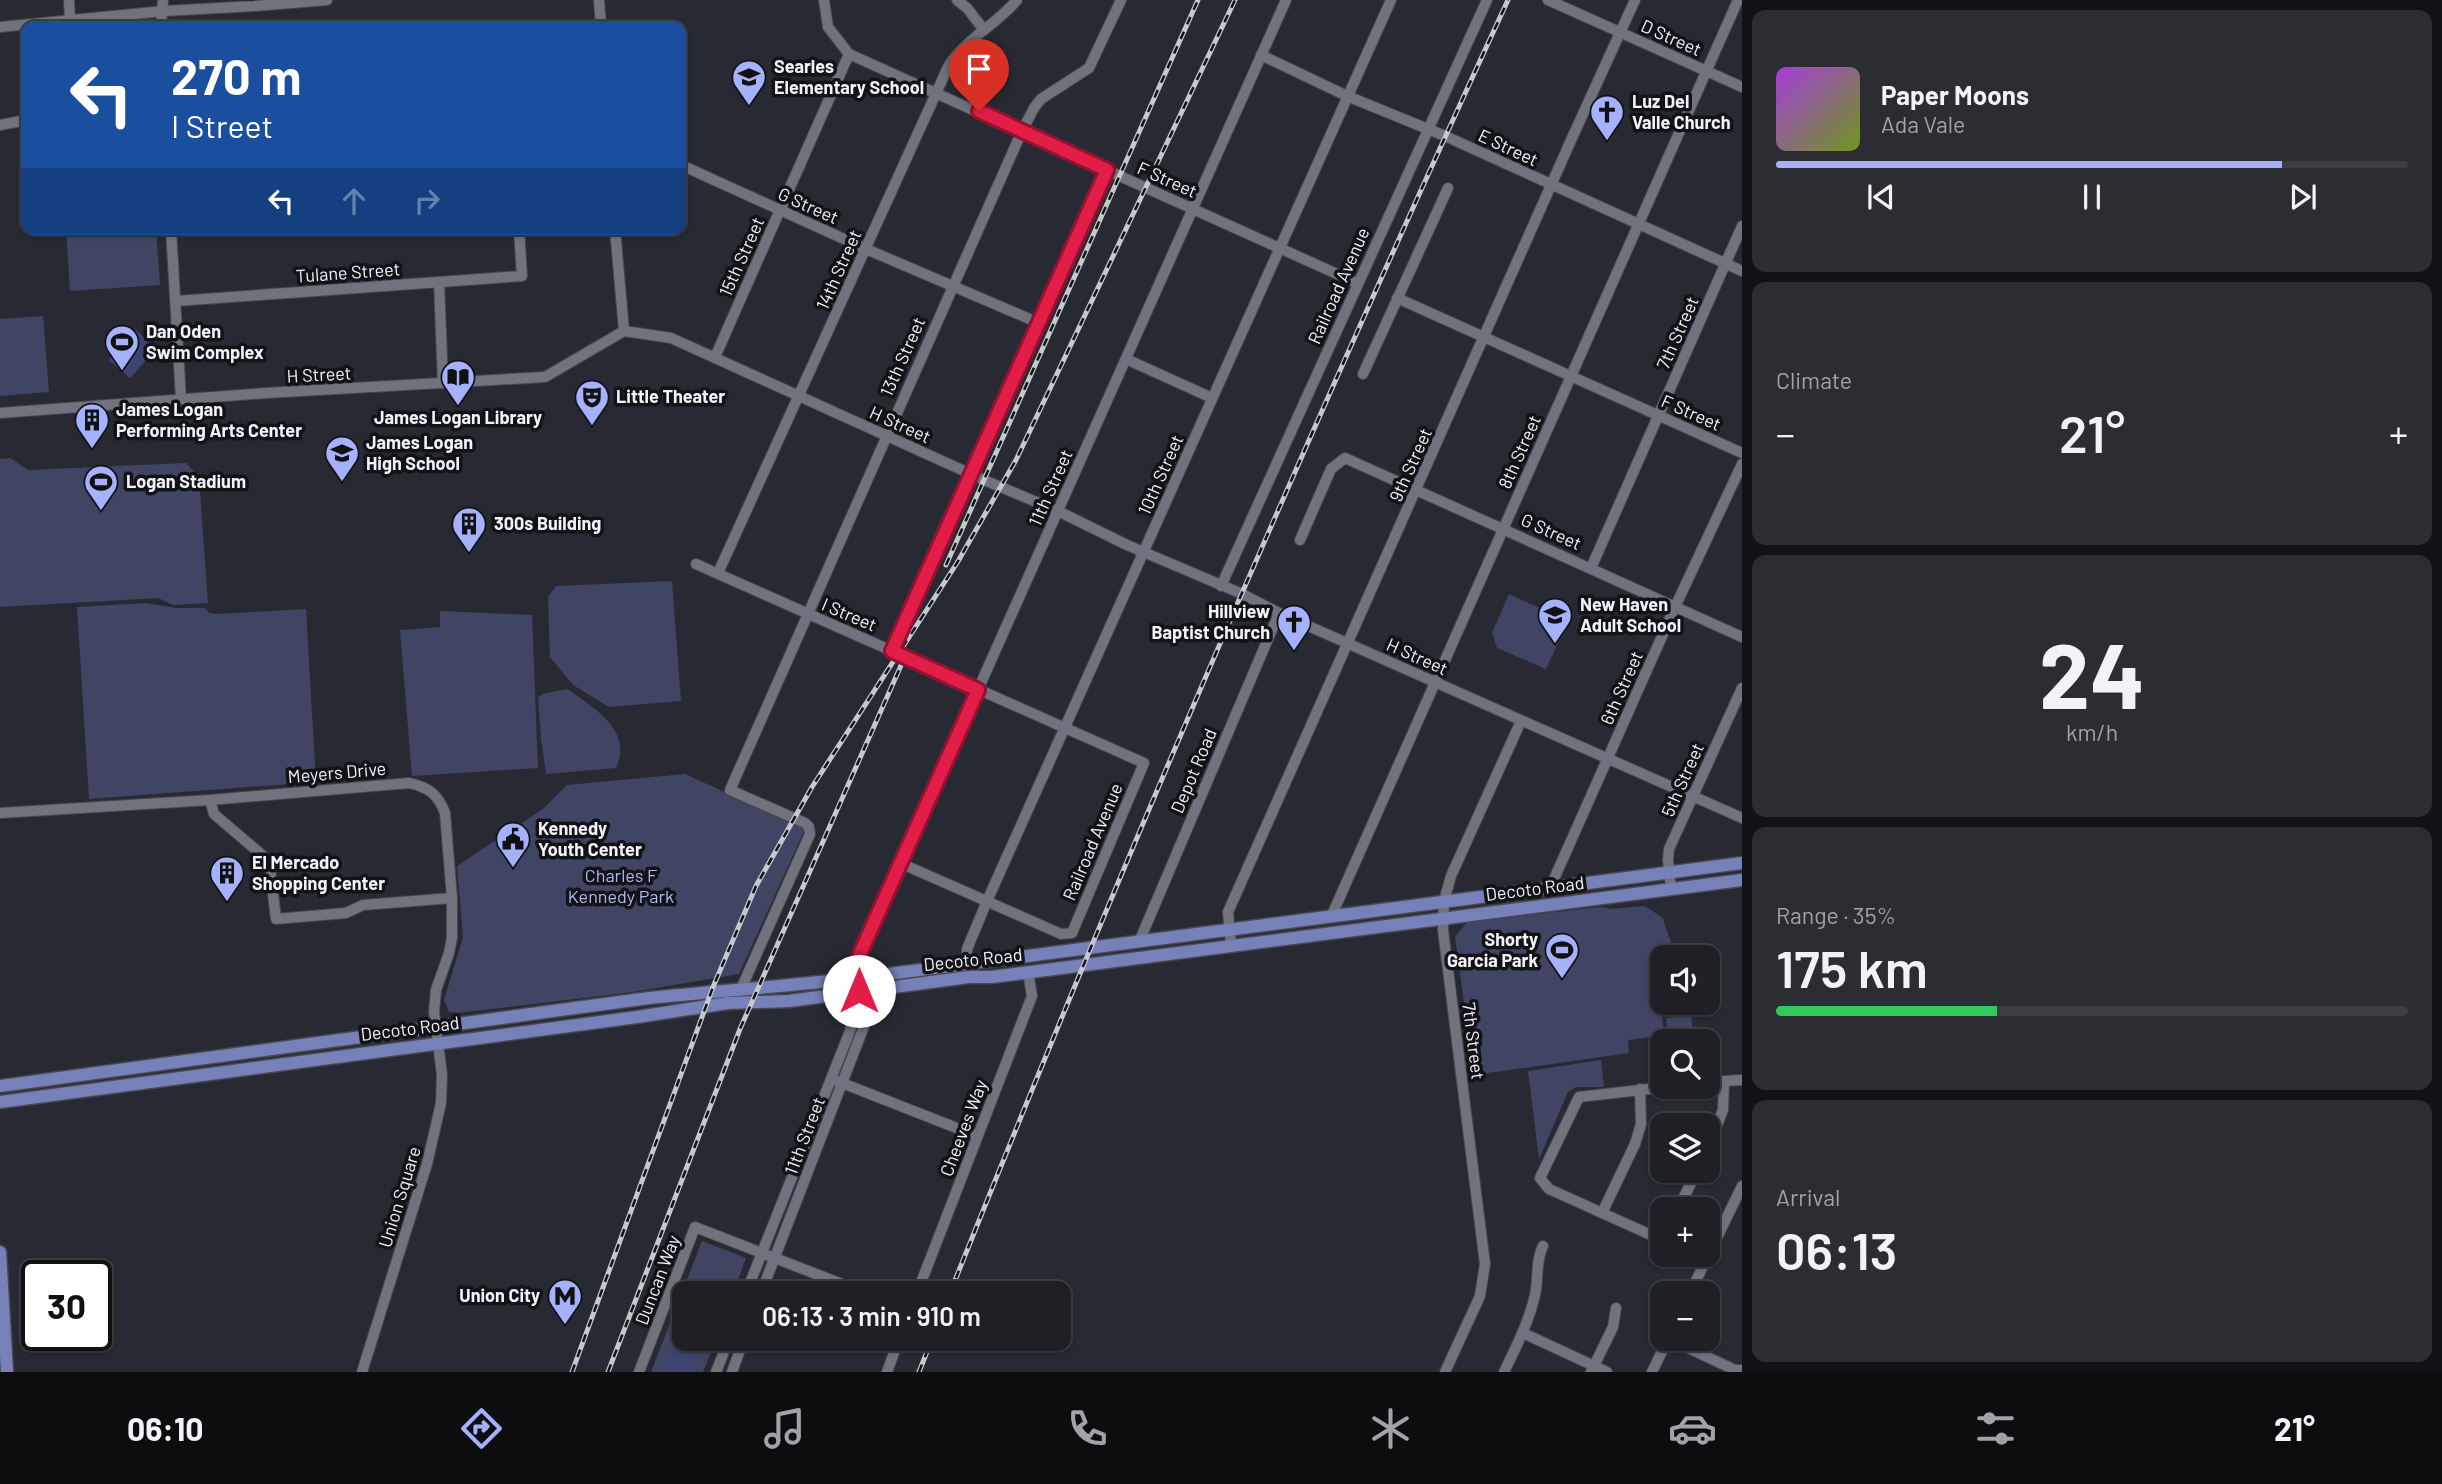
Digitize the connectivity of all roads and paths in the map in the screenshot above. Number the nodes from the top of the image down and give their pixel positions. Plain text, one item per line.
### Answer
1 (69, 0) edge
2 (327, 0) edge
3 (599, 0) edge
4 (824, 0) edge
5 (957, 0) edge
6 (1017, 0) edge
7 (1121, 0) edge
8 (1286, 0) edge
9 (1391, 0) edge
10 (1487, 0) edge
11 (1548, 0) edge
12 (1635, 0) edge
13 (1738, 0) edge
14 (255, 3) edge
15 (163, 5) edge
16 (70, 21) joint
17 (601, 21) edge
18 (21, 25) edge
19 (0, 27) edge
20 (984, 30) junction
21 (1621, 33) junction
22 (849, 54) junction
23 (1261, 55) junction
24 (1706, 71) junction
25 (1742, 87) edge
26 (936, 92) junction
27 (1347, 96) junction
28 (21, 121) edge
29 (0, 125) edge
30 (1428, 129) junction
31 (1022, 131) junction
32 (686, 167) edge
33 (1107, 170) junction
34 (1552, 186) junction
35 (1448, 188) dead end
36 (1193, 209) junction
37 (780, 210) junction
38 (1637, 224) junction
39 (1742, 226) edge
40 (171, 235) edge
41 (519, 235) edge
42 (616, 235) edge
43 (1280, 248) junction
44 (866, 249) junction
45 (1725, 263) junction
46 (1742, 271) edge
47 (439, 282) junction
48 (1357, 283) junction
49 (952, 285) junction
50 (1397, 298) junction
51 (176, 301) junction
52 (1039, 323) junction
53 (624, 331) junction
54 (1485, 338) junction
55 (715, 357) junction
56 (1126, 359) junction
57 (1363, 374) dead end
58 (1570, 376) junction
59 (443, 383) junction
60 (799, 396) junction
61 (1212, 398) junction
62 (181, 400) junction
63 (0, 413) edge
64 (1658, 416) junction
65 (886, 436) junction
66 (1742, 453) edge
67 (1742, 464) edge
68 (971, 474) junction
69 (1418, 489) junction
70 (1058, 511) junction
71 (1503, 528) junction
72 (1300, 540) dead end
73 (1144, 553) junction
74 (696, 564) dead end
75 (1591, 568) junction
76 (718, 573) junction
77 (1221, 586) junction
78 (1675, 607) junction
79 (1279, 613) junction
80 (806, 614) junction
81 (1742, 637) edge
82 (1348, 644) junction
83 (892, 651) junction
84 (1435, 682) junction
85 (1742, 688) edge
86 (978, 690) junction
87 (1521, 721) junction
88 (1065, 728) junction
89 (1607, 759) junction
90 (1144, 763) joint
91 (1693, 796) junction
92 (210, 800) junction
93 (0, 813) edge
94 (1742, 818) edge
95 (900, 863) junction
96 (1742, 863) edge
97 (1669, 873) junction
98 (1742, 880) edge
99 (1550, 888) junction
100 (1671, 889) junction
101 (452, 898) junction
102 (987, 901) junction
103 (1444, 901) junction
104 (1331, 917) junction
105 (1442, 918) junction
106 (1228, 930) junction
107 (1139, 942) junction
108 (1231, 946) junction
109 (967, 964) junction
110 (1028, 972) junction
111 (859, 985) junction
112 (741, 989) junction
113 (436, 1028) junction
114 (438, 1043) junction
115 (273, 1050) junction
116 (189, 1061) junction
117 (192, 1076) junction
118 (830, 1078) junction
119 (1742, 1080) edge
120 (1724, 1081) junction
121 (1720, 1082) edge
122 (131, 1083) junction
123 (842, 1083) junction
124 (0, 1086) edge
125 (1650, 1088) edge
126 (1640, 1089) junction
127 (0, 1102) edge
128 (1720, 1121) edge
129 (977, 1136) junction
130 (1742, 1186) edge
131 (1602, 1213) junction
132 (1720, 1226) edge
133 (1650, 1235) edge
134 (1543, 1246) dead end
135 (0, 1252) edge
136 (762, 1253) junction
137 (775, 1258) junction
138 (751, 1281) edge
139 (766, 1281) edge
140 (834, 1281) edge
141 (922, 1281) edge
142 (1616, 1308) dead end
143 (1523, 1333) junction
144 (724, 1351) edge
145 (740, 1351) edge
146 (895, 1351) edge
147 (1662, 1351) edge
148 (1694, 1351) edge
149 (4, 1363) edge
150 (1592, 1369) edge
151 (1742, 1370) edge
152 (362, 1372) edge
153 (639, 1372) edge
154 (716, 1372) edge
155 (732, 1372) edge
156 (887, 1372) edge
157 (1444, 1372) edge
158 (1504, 1372) edge
159 (1607, 1372) edge
160 (1652, 1372) edge

1 - 16 street
2 - 14 street
3 - 17 street
4 - 22 street
5 - 20 street
6 - 20 street, 14th Street
7 - 31 street, 13th Street
8 - 23 street, 11th Street
9 - 27 street, 10th Street
10 - 30 street, Railroad Avenue
11 - 21 street, D Street
12 - 21 street, 9th Street
13 - 24 street, 8th Street
14 - 15 street
15 - 16 street
18 - 19 street
20 - 26 street, 14th Street
21 - 24 street, D Street
21 - 34 street, 9th Street
22 - 26 street, F Street
22 - 37 street, 15th Street
23 - 27 street, E Street
23 - 36 street, 11th Street
24 - 25 street, D Street
24 - 38 street, 8th Street
26 - 31 street, F Street
26 - 44 street, 14th Street
27 - 30 street, E Street
27 - 43 street, 10th Street
28 - 29 street
30 - 34 street, E Street
30 - 48 street, Railroad Avenue
31 - 33 street, F Street
31 - 49 street, 13th Street
32 - 37 street, G Street
33 - 36 street, F Street
33 - 52 street
34 - 38 street, E Street
34 - 54 street, 9th Street
35 - 50 street
36 - 43 street, F Street
36 - 56 street, 11th Street
37 - 44 street, G Street
37 - 55 street, 15th Street
38 - 45 street, E Street
38 - 58 street, 8th Street
39 - 45 street, 7th Street
40 - 51 street
41 - 47 street, Tulane Street
42 - 53 street
43 - 48 street, F Street
43 - 61 street, 10th Street
44 - 49 street, G Street
44 - 60 street, 14th Street
45 - 46 street, E Street
45 - 64 street, 7th Street
47 - 51 street, Tulane Street
47 - 59 street
48 - 77 street, Railroad Avenue
49 - 52 street, G Street
49 - 65 street, 13th Street
50 - 54 street, F Street
50 - 57 street
51 - 62 street
52 - 68 street
53 - 55 street, H Street
53 - 59 street, H Street
54 - 58 street, F Street
54 - 69 street, 9th Street
55 - 60 street, H Street
56 - 61 street
56 - 70 street, 11th Street
58 - 64 street, F Street
58 - 71 street, 8th Street
59 - 62 street, H Street
60 - 65 street, H Street
60 - 76 street, 14th Street
61 - 73 street, 10th Street
62 - 63 street, H Street
64 - 66 street, F Street
64 - 75 street, 7th Street
65 - 68 street, H Street
65 - 80 street, 13th Street
67 - 78 street, 6th Street
68 - 70 street, H Street
68 - 83 street
69 - 71 street, G Street
69 - 72 street, G Street
69 - 82 street, 9th Street
70 - 73 street, H Street
70 - 86 street, 11th Street
71 - 75 street, G Street
71 - 84 street, 8th Street
73 - 77 street, H Street
73 - 88 street, 10th Street
74 - 76 street, I Street
75 - 78 street, G Street
76 - 80 street, I Street
77 - 79 street, H Street
78 - 81 street, G Street
78 - 89 street, 6th Street
79 - 82 street, H Street
79 - 107 street, Depot Road
80 - 83 street, I Street
80 - 112 street, 13th Street
82 - 84 street, H Street
82 - 106 street, 9th Street
83 - 86 street, I Street
84 - 87 street, H Street
84 - 104 street, 8th Street
85 - 91 street, 5th Street
86 - 88 street, I Street
86 - 95 street, 11th Street
87 - 89 street, H Street
87 - 103 street, 7th Street
88 - 90 street, I Street
88 - 102 street, 10th Street
89 - 91 street, H Street
89 - 99 street, 6th Street
90 - 102 street, Railroad Avenue
91 - 94 street, H Street
91 - 97 street, 5th Street
92 - 93 street, Meyers Drive
92 - 101 street
92 - 101 street, Meyers Drive
95 - 102 street
95 - 111 street, 11th Street
96 - 97 main road, Decoto Road
97 - 99 main road, Decoto Road
97 - 100 street, 5th Street
98 - 100 main road, Decoto Road
99 - 103 main road, Decoto Road
100 - 105 main road, Decoto Road
101 - 113 street, Meyers Drive
102 - 109 street, 10th Street
103 - 104 main road, Decoto Road
103 - 105 street, 7th Street
104 - 106 main road, Decoto Road
105 - 108 main road, Decoto Road
105 - 157 street, 7th Street
106 - 107 main road, Decoto Road
106 - 108 street, 9th Street
107 - 109 main road, Decoto Road
108 - 110 main road, Decoto Road
109 - 111 main road, Decoto Road
110 - 111 main road, Decoto Road
110 - 129 street, Cheeves Way
111 - 112 main road, Decoto Road
111 - 114 main road, Decoto Road
111 - 118 street, 11th Street
111 - 123 street, 11th Street
112 - 113 main road, Decoto Road
113 - 114 street, Union Square
113 - 115 main road, Decoto Road
114 - 117 main road, Decoto Road
114 - 152 street, Union Square
115 - 116 main road, Decoto Road
115 - 117 main road
116 - 122 main road
116 - 124 main road, Decoto Road
117 - 122 main road, Decoto Road
118 - 123 street
118 - 136 street, 11th Street
119 - 120 street
120 - 121 street
120 - 128 street
122 - 127 main road, Decoto Road
123 - 129 street
123 - 137 street, 11th Street
125 - 126 street
126 - 131 street
126 - 131 street
129 - 141 street, Cheeves Way
130 - 132 street
131 - 133 street
134 - 143 street
135 - 149 main road
136 - 137 street
136 - 138 street, 11th Street
136 - 153 street, Duncan Way
137 - 139 street, 11th Street
137 - 140 street
142 - 150 street
143 - 150 street
143 - 158 street
144 - 154 street
145 - 155 street
146 - 156 street
147 - 160 street
148 - 151 street
150 - 159 street

